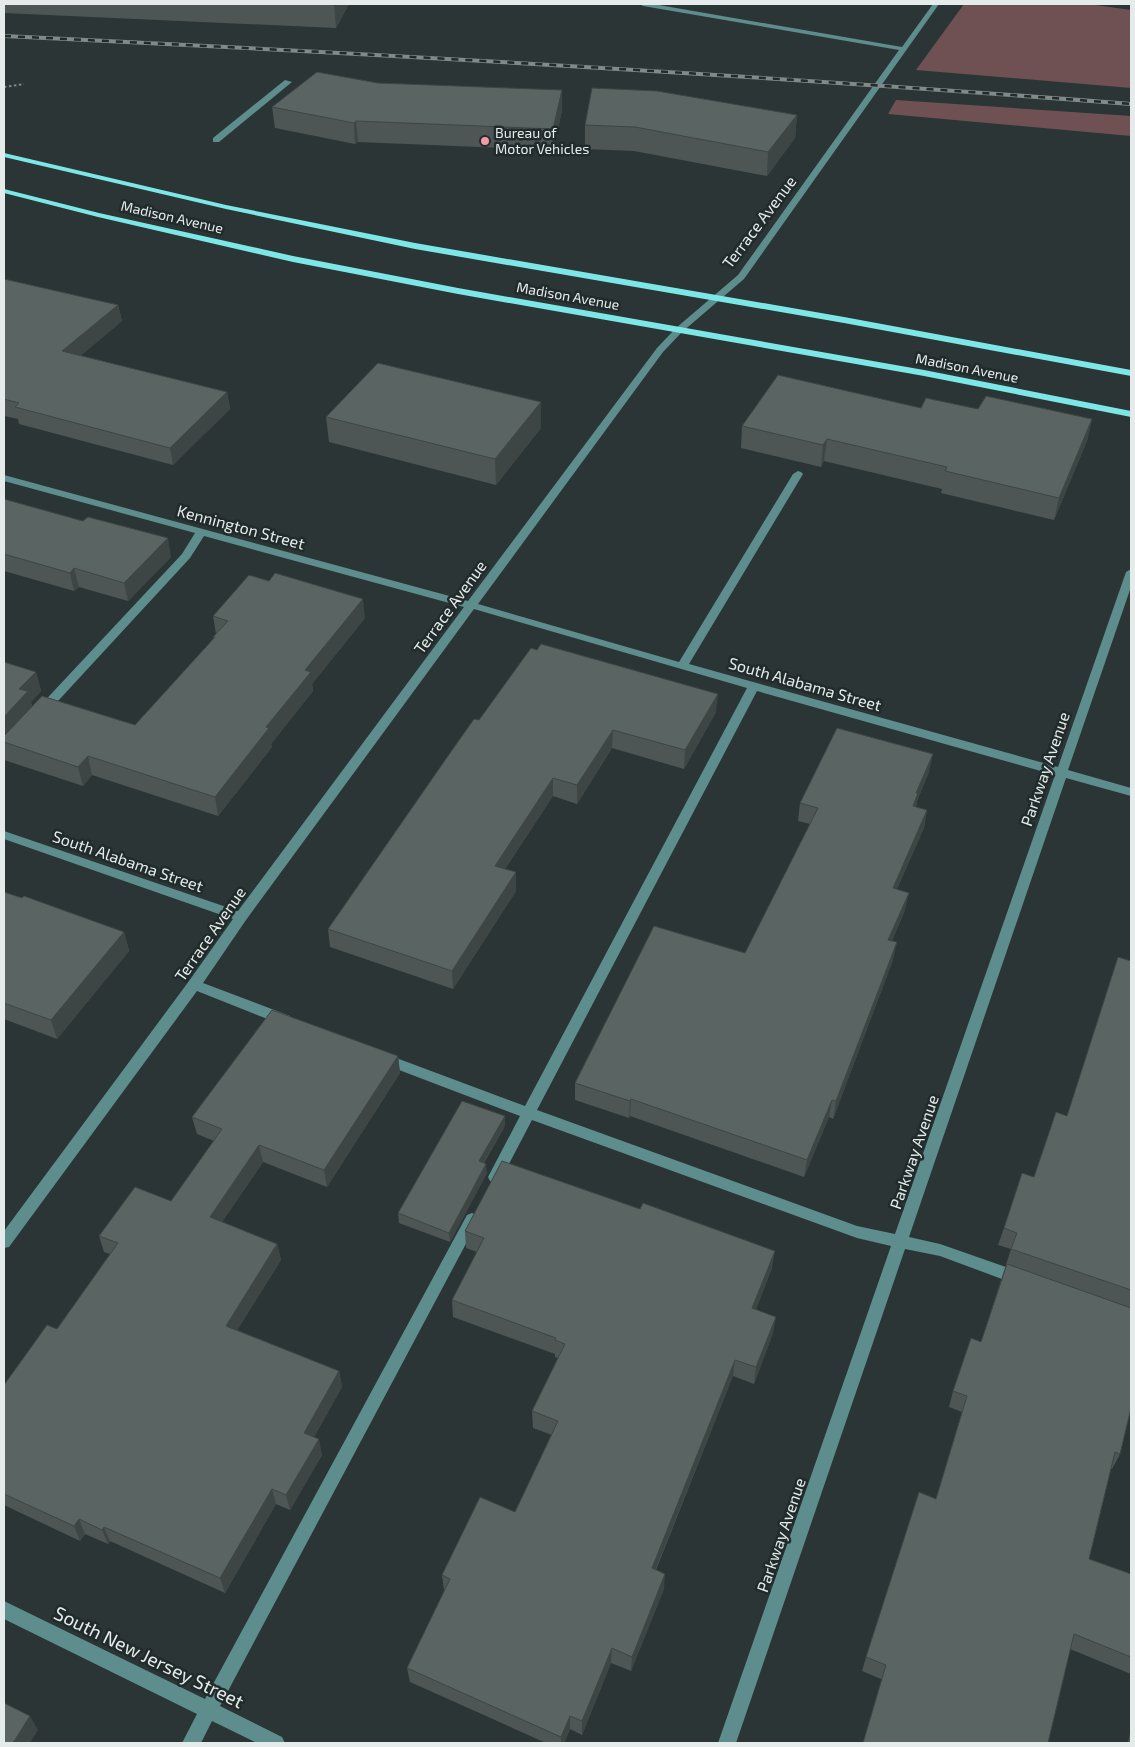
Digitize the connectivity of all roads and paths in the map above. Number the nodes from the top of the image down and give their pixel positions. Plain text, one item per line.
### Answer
1 (643, 4) edge
2 (936, 4) edge
3 (904, 50) junction
4 (288, 82) dead end
5 (24, 84) dead end
6 (4, 86) edge
7 (216, 140) dead end
8 (4, 155) edge
9 (4, 191) edge
10 (715, 298) junction
11 (679, 330) junction
12 (1131, 373) edge
13 (1131, 414) edge
14 (798, 474) dead end
15 (4, 478) edge
16 (201, 532) junction
17 (1131, 572) edge
18 (471, 605) junction
19 (682, 666) junction
20 (754, 686) junction
21 (31, 722) edge
22 (1062, 772) junction
23 (1131, 792) edge
24 (4, 835) edge
25 (241, 917) junction
26 (194, 985) junction
27 (302, 1026) edge
28 (366, 1051) edge
29 (529, 1113) junction
30 (486, 1192) edge
31 (477, 1210) edge
32 (902, 1241) junction
33 (4, 1242) edge
34 (1031, 1282) edge
35 (4, 1610) edge
36 (209, 1712) junction
37 (192, 1743) edge
38 (276, 1743) edge
39 (727, 1743) edge

1 - 3 street
2 - 3 street, Terrace Avenue
3 - 10 street, Terrace Avenue
4 - 7 street
5 - 6 path
8 - 10 main road, Madison Avenue
9 - 11 main road, Madison Avenue
10 - 11 street, Terrace Avenue
10 - 12 main road, Madison Avenue
11 - 13 main road, Madison Avenue
11 - 18 street, Terrace Avenue
14 - 19 street
15 - 16 street, Kennington Street
16 - 18 street, Kennington Street
16 - 21 street
17 - 22 street, Parkway Avenue
18 - 19 street, South Alabama Street
18 - 25 street, Terrace Avenue
19 - 20 street, South Alabama Street
20 - 22 street, South Alabama Street
20 - 29 street
22 - 23 street, South Alabama Street
22 - 32 street, Parkway Avenue
24 - 25 street, South Alabama Street
25 - 26 street, Terrace Avenue
26 - 27 street
26 - 33 street, Terrace Avenue
28 - 29 street
29 - 30 street
29 - 32 street
31 - 36 street
32 - 34 street
32 - 39 street, Parkway Avenue
35 - 36 street, South New Jersey Street
36 - 37 street
36 - 38 street, South New Jersey Street

